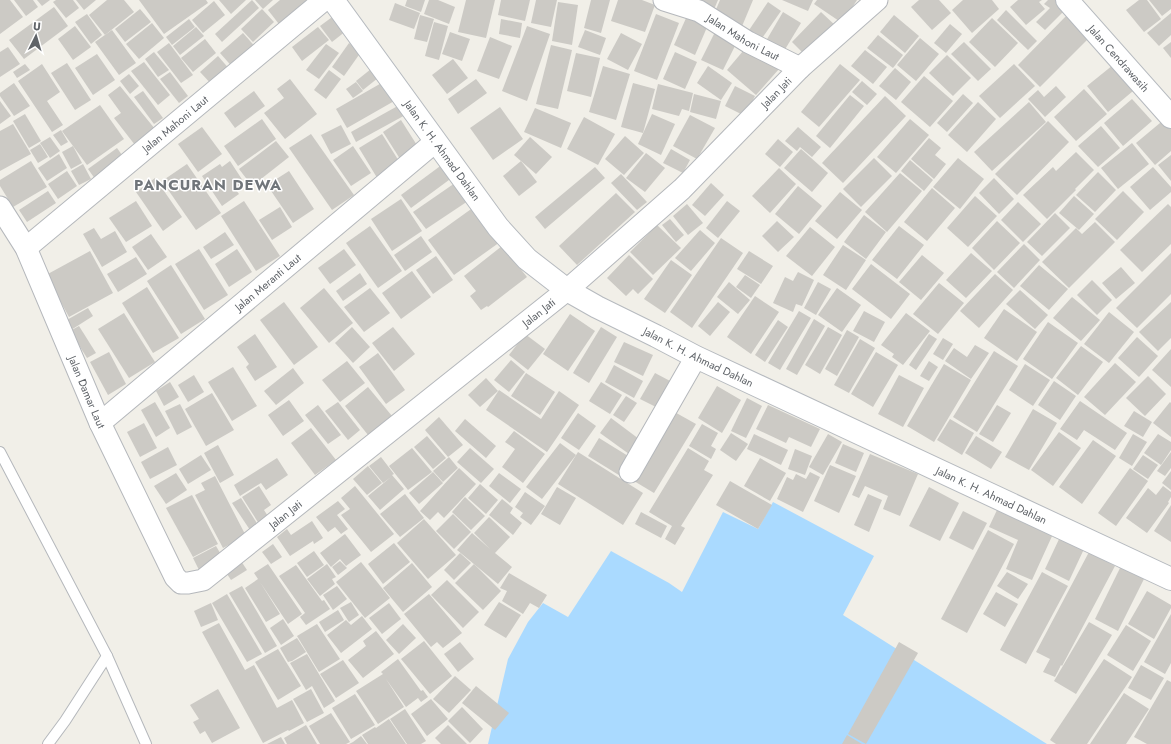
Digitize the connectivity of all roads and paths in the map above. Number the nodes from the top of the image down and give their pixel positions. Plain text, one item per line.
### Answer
1 (324, 0) edge
2 (333, 0) edge
3 (664, 0) edge
4 (877, 0) edge
5 (1067, 0) edge
6 (800, 68) junction
7 (1171, 116) edge
8 (435, 142) junction
9 (0, 207) edge
10 (26, 248) junction
11 (567, 290) junction
12 (696, 357) junction
13 (100, 423) junction
14 (0, 452) edge
15 (630, 472) dead end
16 (175, 577) joint
17 (1171, 578) edge
18 (107, 656) junction
19 (48, 744) edge
20 (146, 744) edge

1 - 10 street, Jalan Mahoni Laut
2 - 8 main road, Jalan K. H. Ahmad Dahlan
3 - 6 street, Jalan Mahoni Laut
4 - 6 street, Jalan Jati
5 - 7 main road, Jalan Cendrawasih
6 - 11 street, Jalan Jati
8 - 11 main road, Jalan K. H. Ahmad Dahlan
8 - 13 street, Jalan Meranti Laut
9 - 10 street, Jalan Damar Laut
10 - 13 street, Jalan Damar Laut
11 - 12 main road, Jalan K. H. Ahmad Dahlan
11 - 16 street, Jalan Jati
12 - 15 street
12 - 17 main road, Jalan K. H. Ahmad Dahlan
13 - 16 street, Jalan Damar Laut
14 - 18 lane
18 - 19 lane
18 - 20 lane

